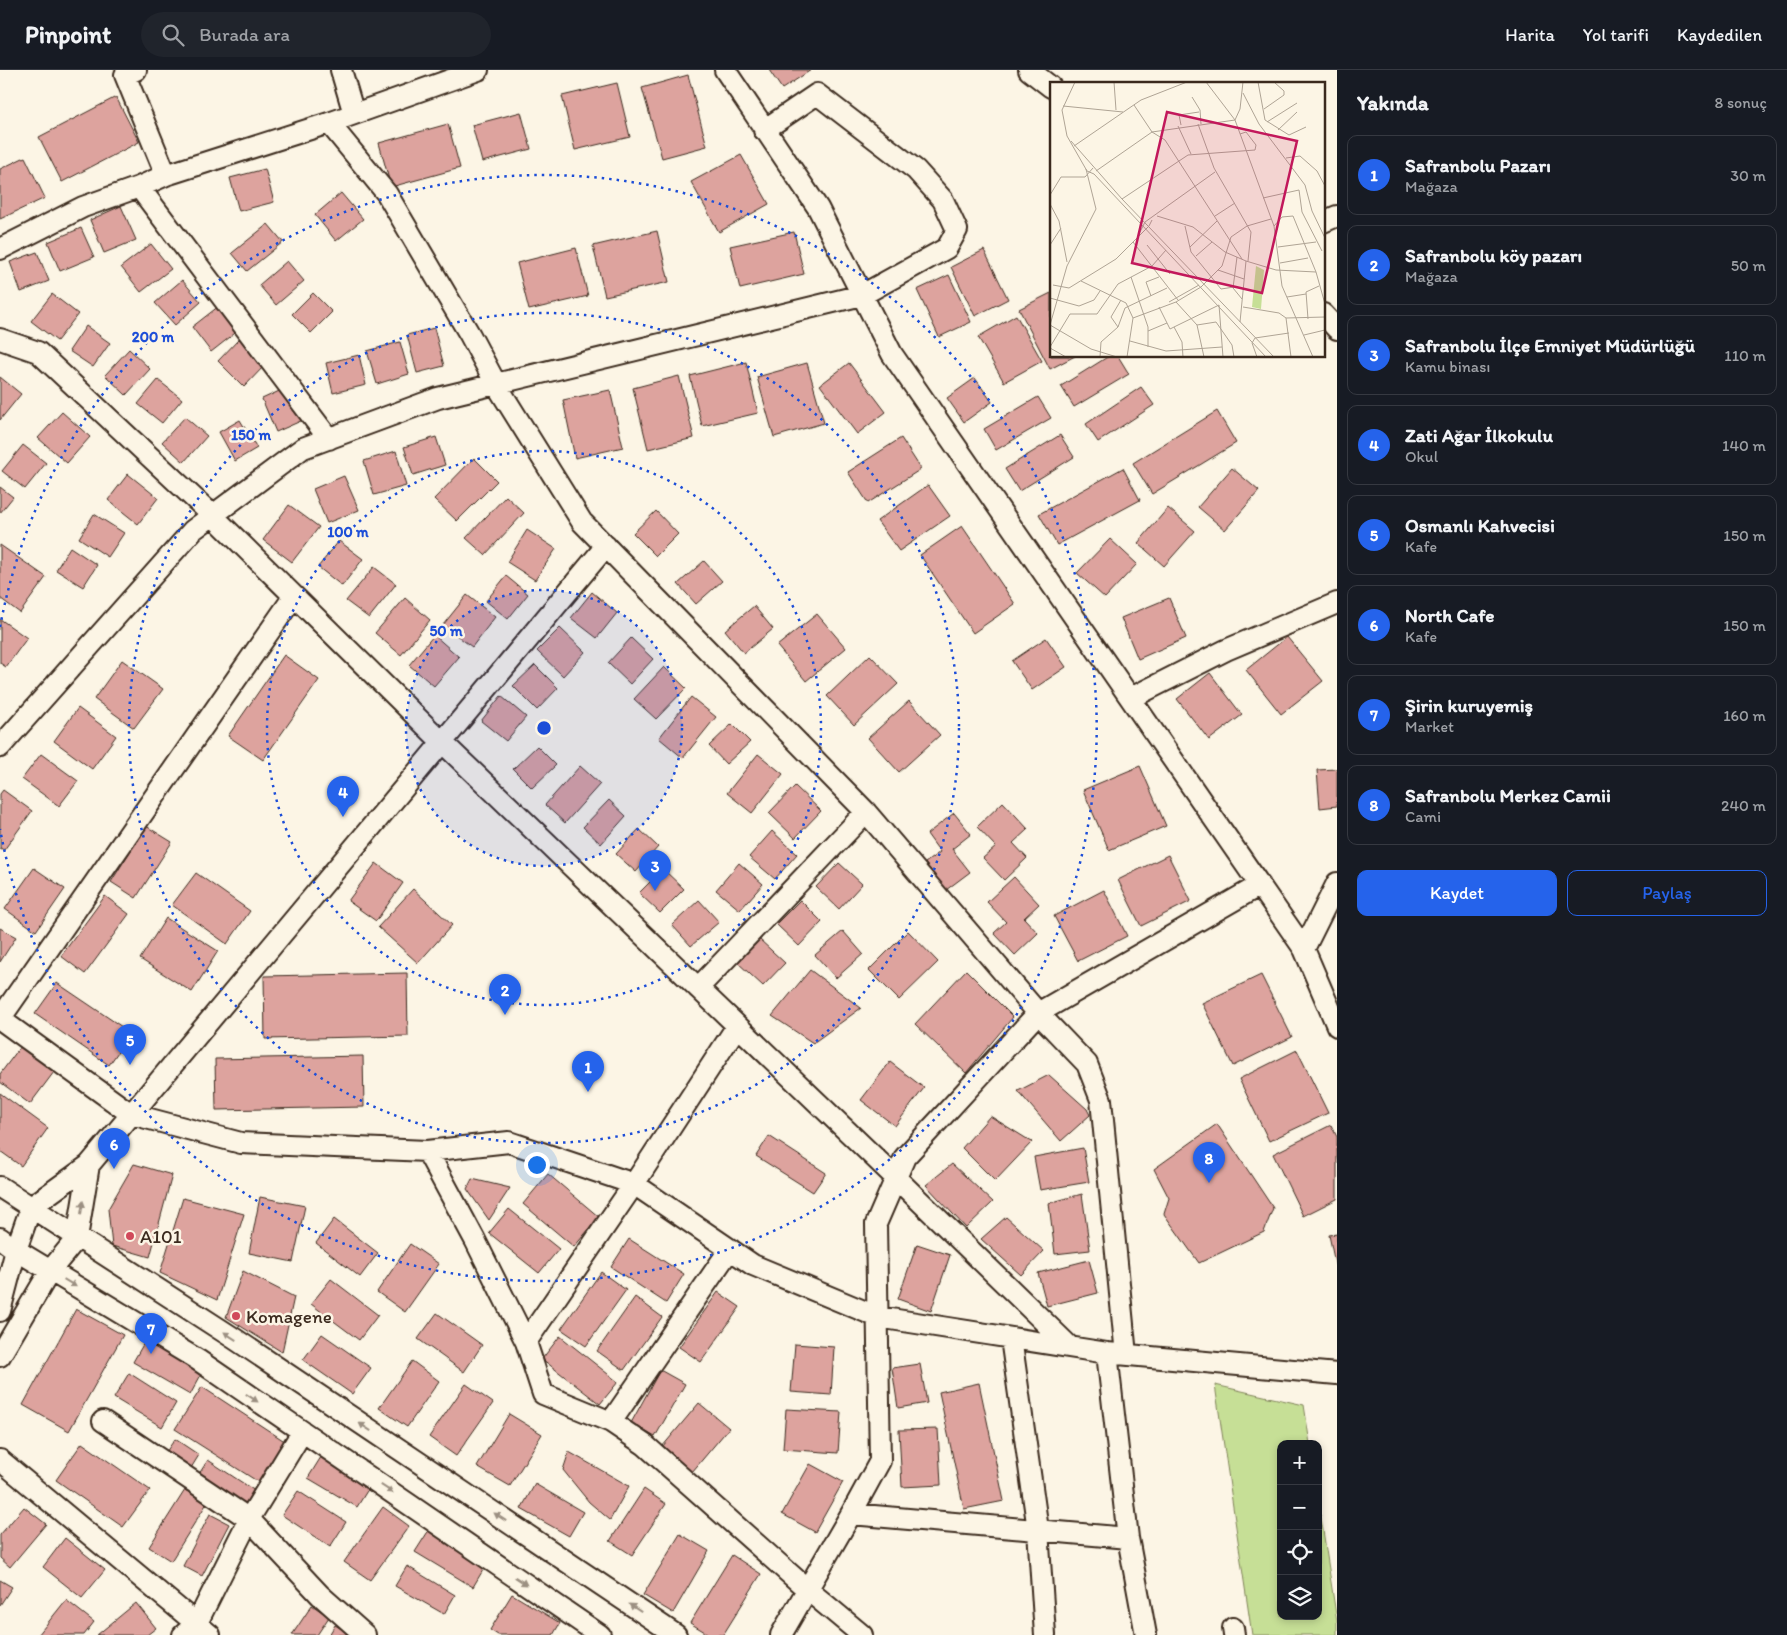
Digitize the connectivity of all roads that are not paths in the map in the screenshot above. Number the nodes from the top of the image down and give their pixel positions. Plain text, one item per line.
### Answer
1 (136, 70) edge
2 (341, 70) edge
3 (478, 70) edge
4 (725, 70) edge
5 (1029, 70) edge
6 (1050, 86) edge
7 (354, 114) junction
8 (329, 122) junction
9 (764, 130) junction
10 (166, 175) junction
11 (139, 188) junction
12 (1337, 216) edge
13 (1324, 222) edge
14 (0, 249) edge
15 (862, 295) junction
16 (1324, 315) edge
17 (1337, 329) edge
18 (0, 339) edge
19 (496, 384) junction
20 (329, 439) junction
21 (212, 515) junction
22 (606, 546) junction
23 (294, 596) junction
24 (1337, 603) edge
25 (1131, 698) junction
26 (443, 743) junction
27 (0, 747) edge
28 (866, 812) junction
29 (1337, 883) edge
30 (1260, 885) junction
31 (1304, 949) junction
32 (698, 988) junction
33 (1038, 1013) junction
34 (737, 1026) junction
35 (1337, 1026) edge
36 (131, 1114) junction
37 (427, 1151) junction
38 (89, 1165) junction
39 (896, 1178) junction
40 (634, 1184) junction
41 (0, 1187) edge
42 (31, 1207) junction
43 (0, 1238) edge
44 (77, 1238) junction
45 (730, 1249) junction
46 (16, 1250) junction
47 (50, 1271) junction
48 (0, 1311) edge
49 (878, 1316) junction
50 (1012, 1338) junction
51 (526, 1342) junction
52 (1070, 1347) junction
53 (1116, 1354) junction
54 (0, 1356) edge
55 (1337, 1374) edge
56 (103, 1421) dead end
57 (611, 1422) junction
58 (302, 1432) junction
59 (0, 1460) edge
60 (851, 1514) junction
61 (249, 1519) junction
62 (1038, 1530) junction
63 (1128, 1538) junction
64 (808, 1590) junction
65 (197, 1631) edge
66 (366, 1635) edge
67 (600, 1635) edge
68 (676, 1635) edge
69 (781, 1635) edge
70 (862, 1635) edge
71 (1045, 1635) edge
72 (1146, 1635) edge

1 - 10 street
2 - 7 street
3 - 7 street
4 - 9 street
5 - 6 street
7 - 8 street
8 - 10 street
8 - 19 street
9 - 15 street
9 - 15 street
10 - 11 street
11 - 14 street
11 - 20 street
12 - 13 street
15 - 19 street
15 - 25 street
16 - 17 street
18 - 21 street
19 - 20 street
19 - 22 street
20 - 21 street
21 - 23 street
21 - 27 street
22 - 26 street
22 - 28 street
23 - 26 street
23 - 36 street
24 - 25 street
25 - 30 street
26 - 32 street
26 - 36 street
28 - 32 street
28 - 33 street
29 - 31 street
30 - 31 street
30 - 33 street
31 - 35 street
32 - 34 street
33 - 39 street
33 - 53 street
34 - 39 street
34 - 40 street
36 - 37 street
36 - 38 street
37 - 40 street
37 - 51 street
38 - 42 street
44 -> 38 street
39 - 49 street
39 - 52 street
40 - 45 street
40 - 51 street
41 - 42 street
42 - 44 street
42 - 46 street
43 - 46 street
44 - 47 street
68 -> 44 street
45 - 49 street
45 - 57 street
46 - 47 street
46 - 48 street
47 - 54 street
47 -> 58 street
49 - 50 street
49 - 60 street
50 - 52 street
50 - 62 street
51 - 57 street
52 - 53 street
53 - 55 street
53 - 63 street
56 - 61 street
57 - 64 street
58 - 61 street
58 -> 67 street
59 - 65 street
60 - 62 street
60 - 64 street
61 - 65 street
61 - 66 street
62 - 63 street
62 - 71 street
63 - 72 street
64 - 69 street
64 - 70 street

